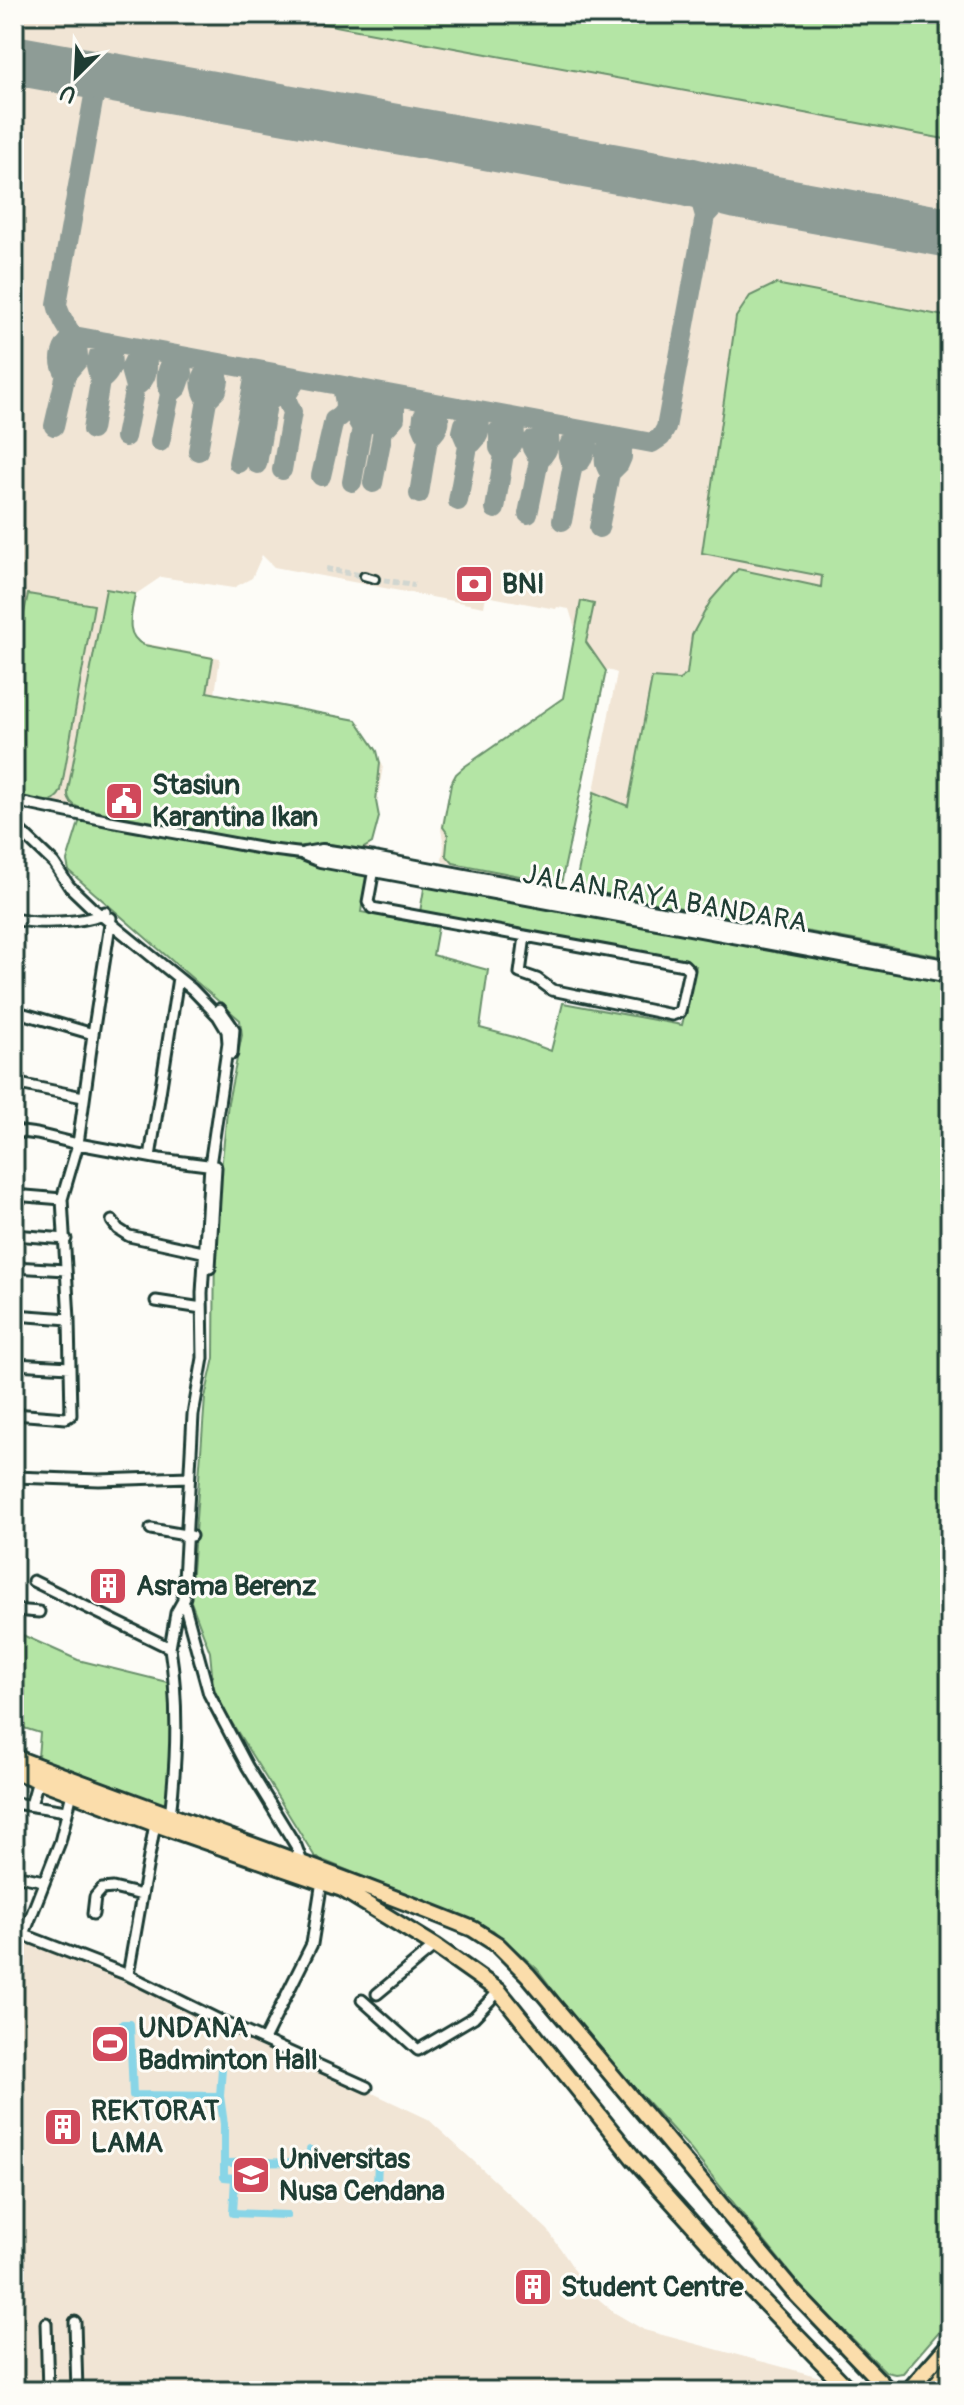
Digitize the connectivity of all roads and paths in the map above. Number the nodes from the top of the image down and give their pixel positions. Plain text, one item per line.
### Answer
1 (364, 576) tunnel mouth
2 (375, 579) tunnel mouth
3 (14, 801) edge
4 (14, 825) edge
5 (305, 854) joint
6 (373, 866) junction
7 (106, 917) junction
8 (14, 919) edge
9 (525, 936) junction
10 (950, 967) edge
11 (950, 976) edge
12 (178, 978) junction
13 (14, 1011) edge
14 (93, 1034) junction
15 (14, 1083) edge
16 (83, 1097) junction
17 (14, 1131) edge
18 (78, 1144) junction
19 (150, 1157) junction
20 (213, 1166) junction
21 (14, 1195) edge
22 (62, 1199) junction
23 (112, 1221) dead end
24 (14, 1235) edge
25 (66, 1239) junction
26 (208, 1253) junction
27 (14, 1267) edge
28 (66, 1270) junction
29 (156, 1301) dead end
30 (202, 1308) junction
31 (14, 1315) edge
32 (69, 1319) junction
33 (14, 1364) edge
34 (70, 1367) junction
35 (14, 1414) edge
36 (14, 1477) edge
37 (189, 1477) junction
38 (151, 1529) dead end
39 (188, 1536) junction
40 (33, 1581) dead end
41 (185, 1597) junction
42 (14, 1610) edge
43 (39, 1612) dead end
44 (170, 1648) junction
45 (14, 1757) edge
46 (14, 1771) edge
47 (38, 1780) junction
48 (72, 1793) junction
49 (14, 1803) edge
50 (31, 1805) junction
51 (66, 1811) junction
52 (170, 1816) junction
53 (155, 1824) junction
54 (302, 1862) junction
55 (14, 1875) edge
56 (44, 1881) junction
57 (322, 1881) junction
58 (142, 1895) junction
59 (431, 1913) junction
60 (93, 1914) dead end
61 (19, 1933) edge
62 (418, 1936) junction
63 (435, 1946) junction
64 (128, 1975) junction
65 (499, 1991) junction
66 (377, 1994) dead end
67 (362, 2000) dead end
68 (264, 2040) junction
69 (367, 2087) dead end
70 (75, 2322) dead end
71 (46, 2323) dead end
72 (950, 2343) edge
73 (950, 2365) edge
74 (48, 2391) edge
75 (77, 2391) edge
76 (850, 2391) edge
77 (889, 2391) edge
78 (908, 2391) edge
79 (932, 2391) edge

1 - 2 street
3 - 5 street
4 - 7 street
5 - 6 main road
6 - 9 street
6 - 10 main road, JALAN RAYA BANDARA
6 - 11 main road, JALAN RAYA BANDARA
7 - 8 street
7 - 12 street
7 - 14 street
7 - 20 street
9 - 9 street
12 - 19 street
12 - 20 street
13 - 14 street
14 - 16 street
15 - 16 street
16 - 18 street
17 - 18 street
18 - 19 street
18 - 22 street
19 - 20 street
20 - 26 street
21 - 22 street
22 - 25 street
23 - 26 street
24 - 25 street
25 - 28 street
26 - 30 street
26 - 39 street
27 - 28 street
28 - 32 street
29 - 30 street
30 - 37 street
31 - 32 street
32 - 34 street
33 - 34 street
34 - 35 street
36 - 37 street
37 - 39 street
38 - 39 street
39 - 41 street
40 - 44 street
41 - 44 street
41 - 54 street
42 - 43 street
44 - 52 street
45 - 52 highway
46 - 47 highway
47 - 48 highway
47 - 50 street
48 - 51 street
48 - 53 highway
49 - 50 street
50 - 51 street
51 - 56 street
52 - 54 highway
53 - 57 highway
53 - 58 street
54 - 59 highway
55 - 56 street
56 - 61 street
57 - 62 highway
57 - 68 street
58 - 60 street
58 - 64 street
59 - 62 highway
59 - 77 highway
61 - 64 street
62 - 63 highway
63 - 65 highway
63 - 66 street
64 - 68 street
65 - 67 street
65 - 76 highway
68 - 69 street
70 - 75 street
71 - 74 street
72 - 78 highway
73 - 79 highway

